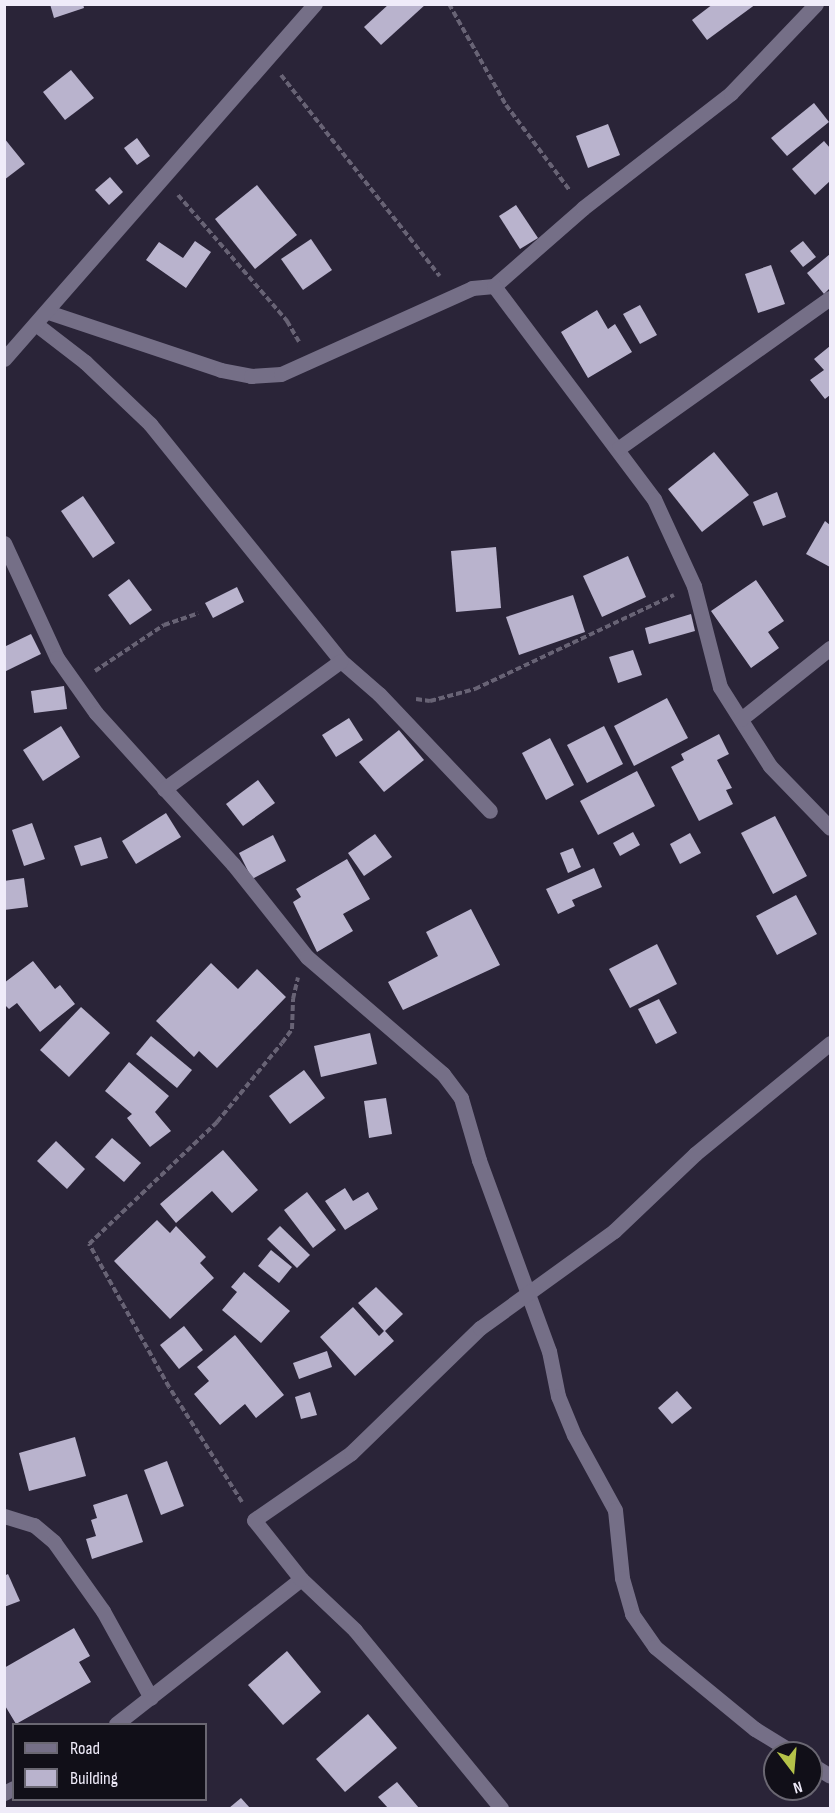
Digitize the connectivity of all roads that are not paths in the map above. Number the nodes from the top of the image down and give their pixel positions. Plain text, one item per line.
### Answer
1 (315, 4) edge
2 (816, 4) edge
3 (494, 286) junction
4 (831, 298) edge
5 (48, 312) junction
6 (37, 325) junction
7 (4, 359) edge
8 (619, 448) junction
9 (4, 543) edge
10 (831, 648) edge
11 (340, 661) junction
12 (741, 719) junction
13 (164, 789) junction
14 (490, 811) dead end
15 (831, 828) edge
16 (831, 1043) edge
17 (527, 1294) junction
18 (4, 1516) edge
19 (301, 1579) junction
20 (151, 1698) junction
21 (119, 1723) edge
22 (774, 1741) edge
23 (501, 1809) edge

1 - 5 street
2 - 3 street
3 - 5 street
3 - 8 street
4 - 8 street
5 - 6 street
6 - 7 street
6 - 11 street
8 - 12 street
9 - 13 street
10 - 12 street
11 - 13 street
11 - 14 street
12 - 15 street
13 - 17 street
16 - 17 street
17 - 19 street
17 - 22 street
18 - 20 street
19 - 20 street
19 - 23 street
20 - 21 street

